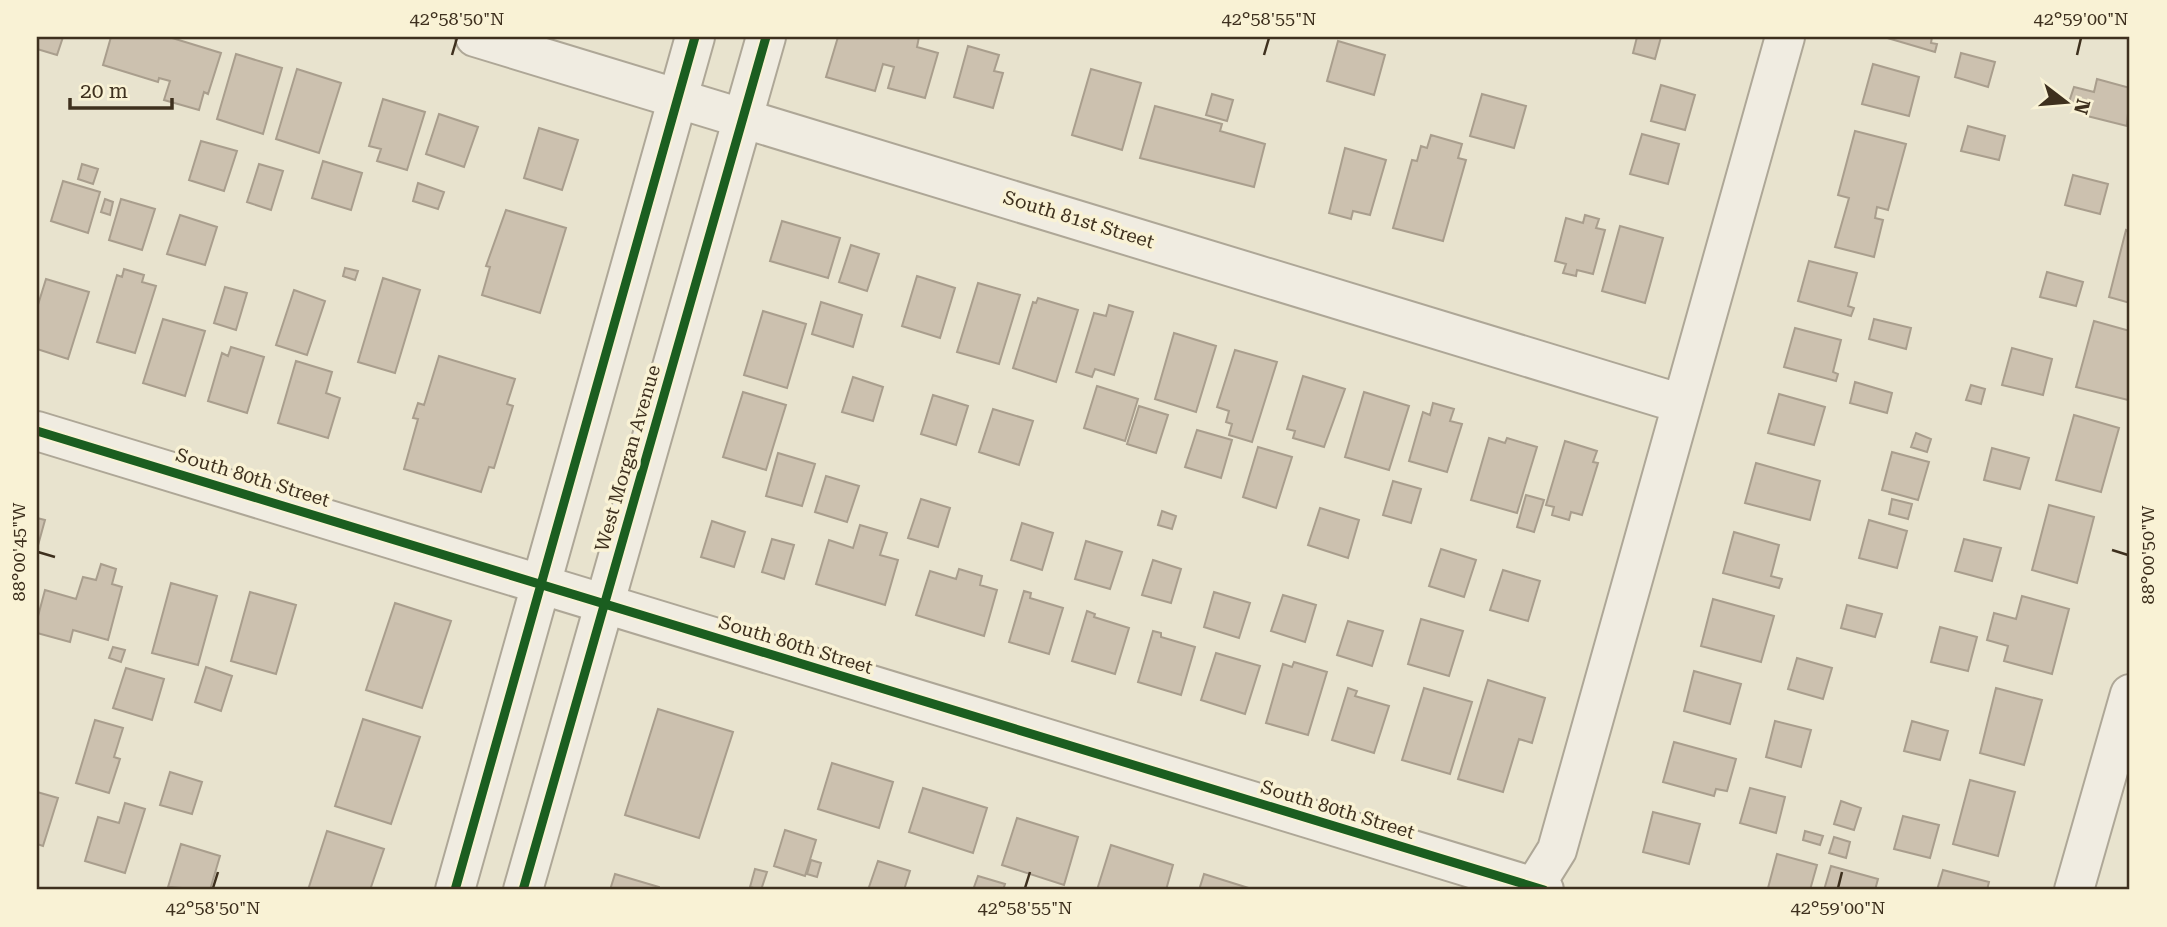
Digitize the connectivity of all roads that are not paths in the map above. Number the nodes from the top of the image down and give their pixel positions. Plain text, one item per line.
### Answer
1 (475, 37) edge
2 (695, 37) edge
3 (766, 37) edge
4 (1785, 37) edge
5 (678, 97) junction
6 (744, 117) junction
7 (1682, 404) junction
8 (37, 431) edge
9 (541, 585) junction
10 (603, 603) junction
11 (2130, 694) edge
12 (1537, 889) edge
13 (455, 890) edge
14 (523, 890) edge
15 (2074, 890) edge

1 - 5 street, South 81st Street
2 - 5 street
3 - 6 street, West Morgan Avenue
4 - 7 street
5 - 6 street, South 81st Street
5 - 9 street
6 - 7 street, South 81st Street
6 - 10 street, West Morgan Avenue
7 - 12 street
8 - 9 street, South 80th Street
9 - 10 street, South 80th Street
9 - 13 street
10 - 12 street, South 80th Street
10 - 14 street, West Morgan Avenue
11 - 15 street

